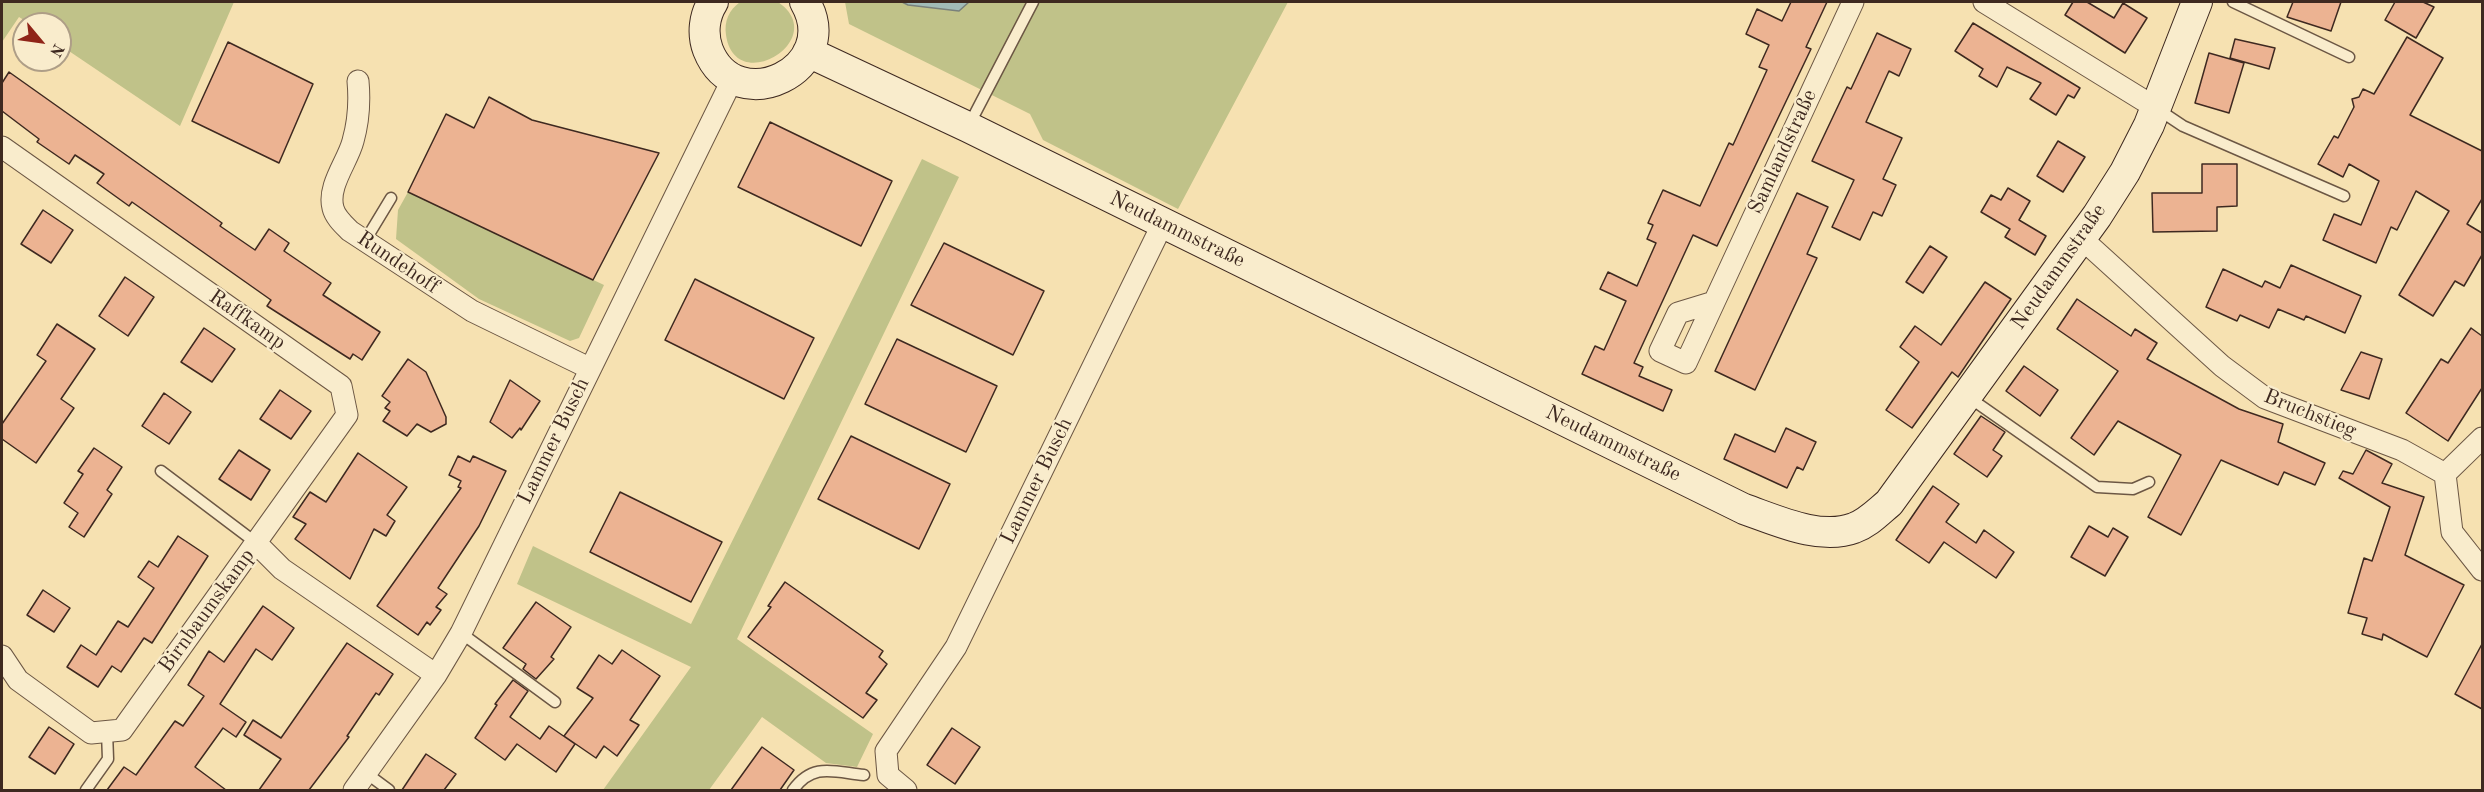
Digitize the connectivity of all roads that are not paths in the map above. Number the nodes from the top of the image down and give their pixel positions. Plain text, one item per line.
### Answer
1 (805, 2) edge
2 (1033, 2) edge
3 (1853, 2) edge
4 (1984, 2) edge
5 (2197, 2) edge
6 (2233, 2) edge
7 (709, 3) edge
8 (808, 52) junction
9 (2349, 57) dead end
10 (733, 78) junction
11 (358, 81) dead end
12 (2156, 108) junction
13 (968, 127) junction
14 (2, 147) edge
15 (2344, 195) dead end
16 (391, 198) dead end
17 (1163, 223) junction
18 (2081, 238) junction
19 (365, 241) junction
20 (1714, 302) dead end
21 (589, 368) junction
22 (1967, 396) junction
23 (2482, 438) edge
24 (161, 471) dead end
25 (2445, 474) junction
26 (2149, 482) dead end
27 (255, 542) junction
28 (2482, 570) edge
29 (461, 633) junction
30 (2, 656) edge
31 (436, 675) junction
32 (555, 702) dead end
33 (107, 732) junction
34 (366, 773) junction
35 (864, 775) dead end
36 (86, 790) edge
37 (354, 790) edge
38 (389, 790) edge
39 (793, 790) edge
40 (906, 790) edge

1 - 8 main road
2 - 13 lane
3 - 20 street, Samlandstraße
4 - 12 street
5 - 12 main road, Neudammstraße
6 - 9 lane
7 - 10 main road
8 - 10 main road
8 - 13 main road, Neudammstraße
10 - 21 street, Lammer Busch
11 - 19 street, Rundehoff
12 - 15 lane
12 - 18 main road, Neudammstraße
13 - 17 main road, Neudammstraße
14 - 27 street, Raffkamp
16 - 19 lane
17 - 22 main road, Neudammstraße
17 - 40 street, Lammer Busch
18 - 22 main road, Neudammstraße
18 - 25 street, Bruchstieg
19 - 21 street, Rundehoff
21 - 29 street, Lammer Busch
22 - 26 lane
23 - 25 street
24 - 27 lane
25 - 28 street
27 - 31 street, Birnbaumskamp
27 - 33 street, Birnbaumskamp
29 - 31 street, Lammer Busch
29 - 32 lane
30 - 33 street
31 - 34 street, Lammer Busch
33 - 36 lane
34 - 37 street, Lammer Busch
34 - 38 lane
35 - 39 lane

